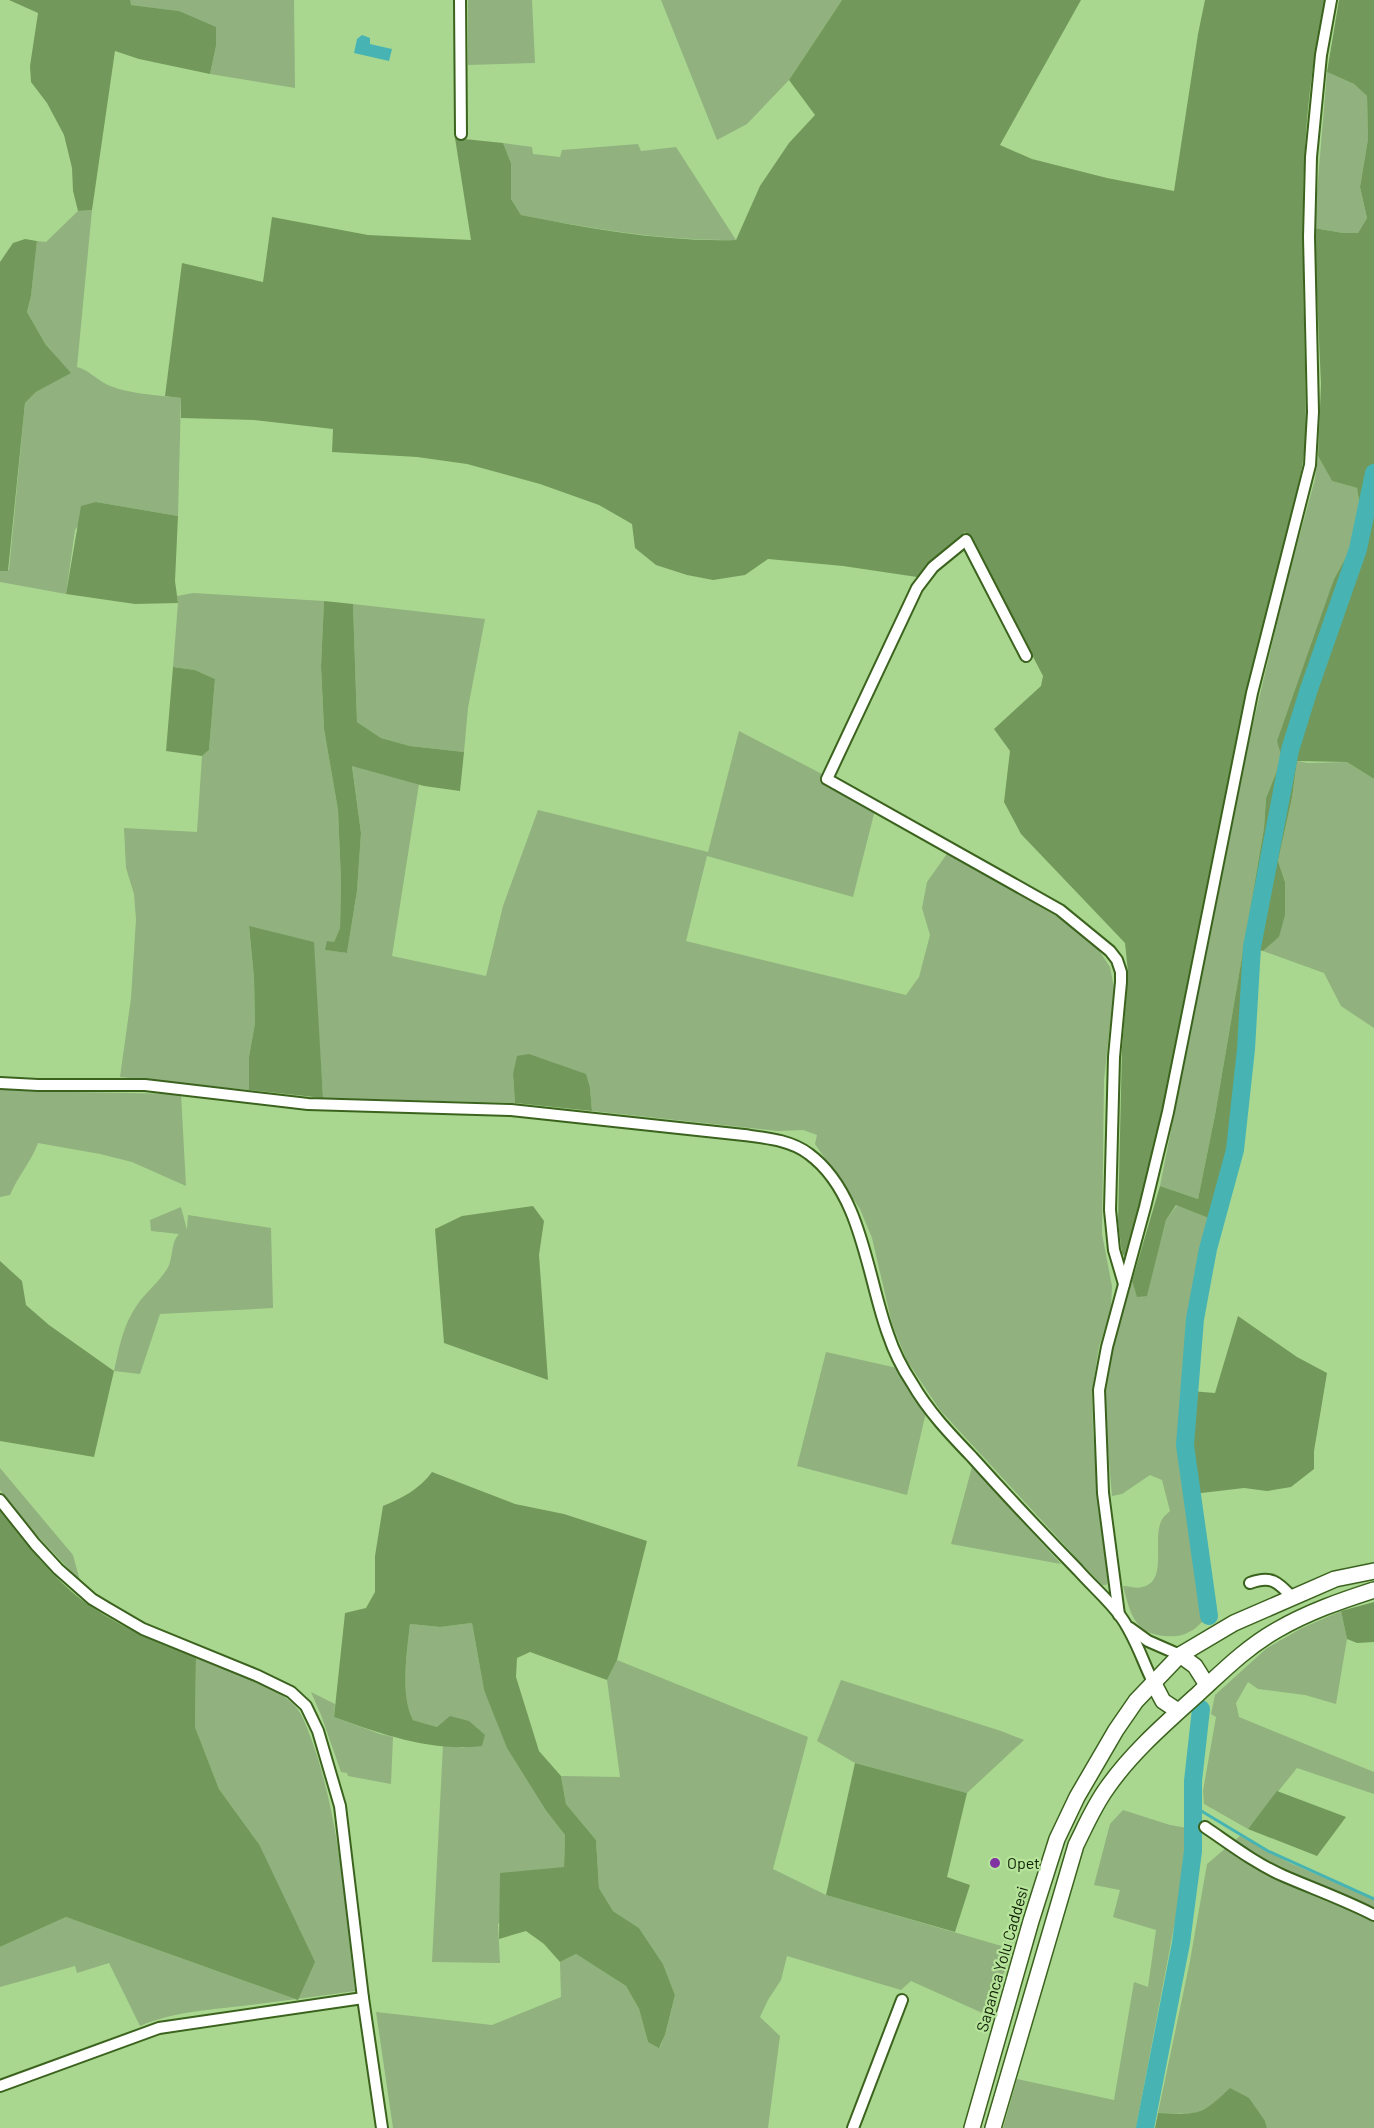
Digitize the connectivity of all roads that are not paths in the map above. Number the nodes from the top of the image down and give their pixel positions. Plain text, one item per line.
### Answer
1 (460, 0) edge
2 (1331, 0) edge
3 (461, 134) dead end
4 (1026, 656) dead end
5 (0, 1083) edge
6 (1124, 1284) junction
7 (0, 1500) edge
8 (1374, 1571) edge
9 (1250, 1582) dead end
10 (1374, 1590) edge
11 (1292, 1597) junction
12 (1119, 1615) junction
13 (1127, 1626) junction
14 (1180, 1655) junction
15 (1153, 1682) junction
16 (1207, 1686) junction
17 (1178, 1711) junction
18 (1205, 1827) dead end
19 (1374, 1916) edge
20 (363, 1998) junction
21 (902, 2000) dead end
22 (0, 2086) edge
23 (382, 2128) edge
24 (853, 2128) edge
25 (972, 2128) edge
26 (993, 2128) edge

1 - 3 street
2 - 6 street
4 - 6 street
5 - 12 street
6 - 12 street
7 - 20 street
8 - 11 highway, Sapanca Yolu Caddesi
9 - 11 street
10 - 16 highway
11 - 14 highway, Sapanca Yolu Caddesi
12 - 13 street
13 - 14 street
13 - 15 street
14 - 15 highway, Sapanca Yolu Caddesi
14 - 16 highway
15 - 17 highway
15 - 25 highway, Sapanca Yolu Caddesi
16 - 17 highway
17 - 26 highway
18 - 19 street
20 - 22 street
20 - 23 street
21 - 24 street

